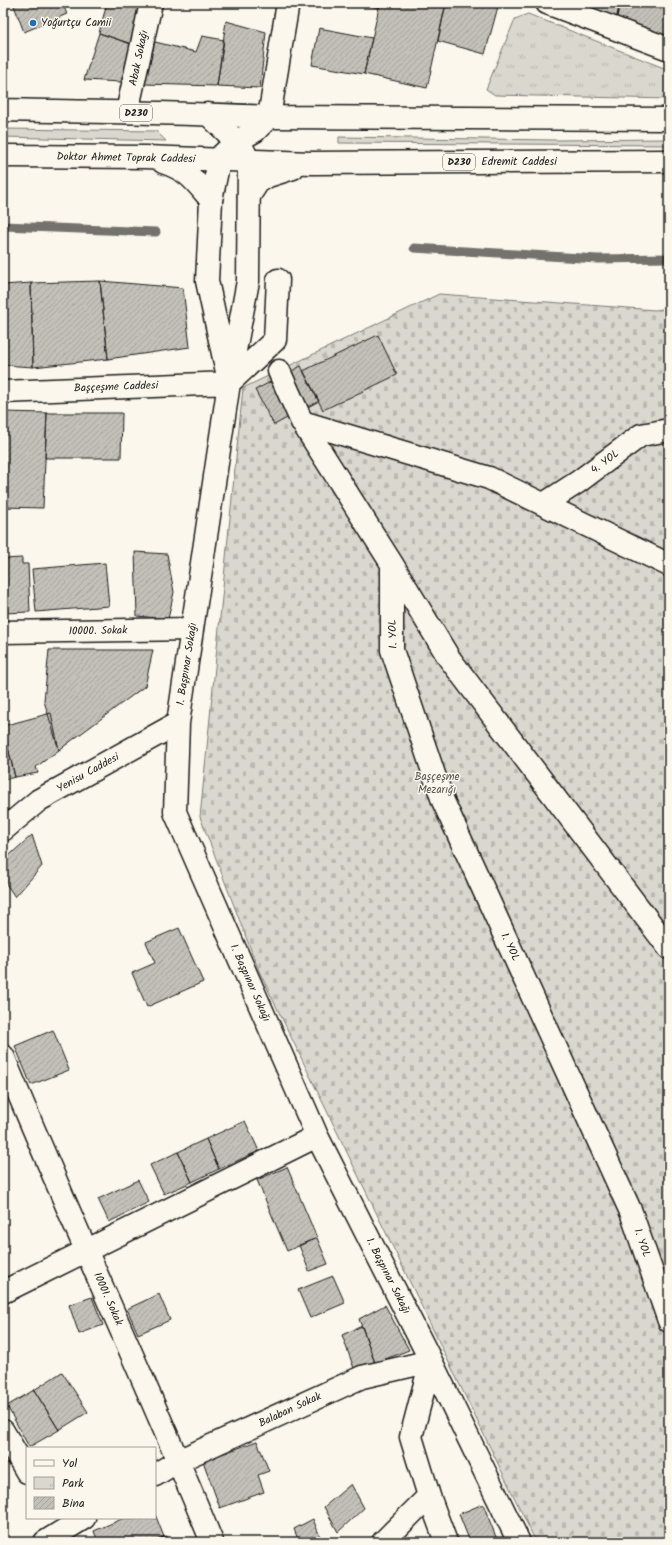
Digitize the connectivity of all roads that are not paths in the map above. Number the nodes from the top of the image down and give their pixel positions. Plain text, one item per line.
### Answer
1 (151, 3) edge
2 (288, 3) edge
3 (547, 3) edge
4 (669, 49) edge
5 (3, 110) edge
6 (127, 112) junction
7 (208, 114) junction
8 (269, 117) junction
9 (669, 119) edge
10 (237, 141) junction
11 (3, 156) edge
12 (145, 157) junction
13 (219, 161) junction
14 (669, 161) edge
15 (249, 162) junction
16 (312, 163) junction
17 (249, 196) junction
18 (211, 200) junction
19 (278, 280) dead end
20 (279, 371) dead end
21 (229, 383) junction
22 (3, 392) edge
23 (302, 422) junction
24 (669, 430) edge
25 (544, 504) junction
26 (392, 564) junction
27 (669, 565) edge
28 (192, 629) junction
29 (3, 632) edge
30 (178, 723) junction
31 (3, 830) edge
32 (669, 948) edge
33 (3, 1056) edge
34 (317, 1136) junction
35 (86, 1250) junction
36 (3, 1292) edge
37 (669, 1321) edge
38 (431, 1361) junction
39 (3, 1431) edge
40 (178, 1461) junction
41 (26, 1470) edge
42 (156, 1474) edge
43 (429, 1496) junction
44 (82, 1519) edge
45 (54, 1530) edge
46 (212, 1542) edge
47 (383, 1542) edge
48 (446, 1542) edge
49 (519, 1542) edge

1 - 6 main road, Abak Sokağı
2 - 8 main road
3 - 4 main road
5 - 6 main road, D230
6 - 7 main road, D230
7 - 8 main road, D230
7 - 10 main road
8 - 9 main road, D230
8 - 10 main road
10 - 13 main road
10 - 15 main road
11 - 12 main road, Doktor Ahmet Toprak Caddesi / D230
12 - 13 main road, Doktor Ahmet Toprak Caddesi / D230
12 - 18 main road
13 - 15 main road, Doktor Ahmet Toprak Caddesi / D230
13 - 18 main road
14 - 16 main road, Edremit Caddesi / D230
15 - 16 main road, Edremit Caddesi / D230
15 - 17 main road, 1. Başpınar Sokağı
16 - 17 main road
17 - 21 main road, 1. Başpınar Sokağı
18 - 21 main road
19 - 21 main road
20 - 23 main road
21 - 22 main road, Başçeşme Caddesi
21 - 28 main road, 1. Başpınar Sokağı
23 - 25 main road
23 - 26 main road
24 - 25 main road, 4. YOL
25 - 27 main road
26 - 32 main road
26 - 37 main road, 1. YOL
28 - 29 main road, 10000. Sokak
28 - 30 main road, 1. Başpınar Sokağı
30 - 31 main road, Yenisu Caddesi
30 - 34 main road, 1. Başpınar Sokağı
33 - 35 main road, 10001. Sokak
34 - 35 main road
34 - 38 main road, 1. Başpınar Sokağı
35 - 36 main road
35 - 40 main road, 10001. Sokak
38 - 40 main road, Balaban Sokak
38 - 43 main road
38 - 49 main road, 1. Başpınar Sokağı
39 - 41 main road
40 - 42 main road, Balaban Sokak
40 - 46 main road, 10001. Sokak
43 - 47 main road
43 - 48 main road
44 - 45 main road

